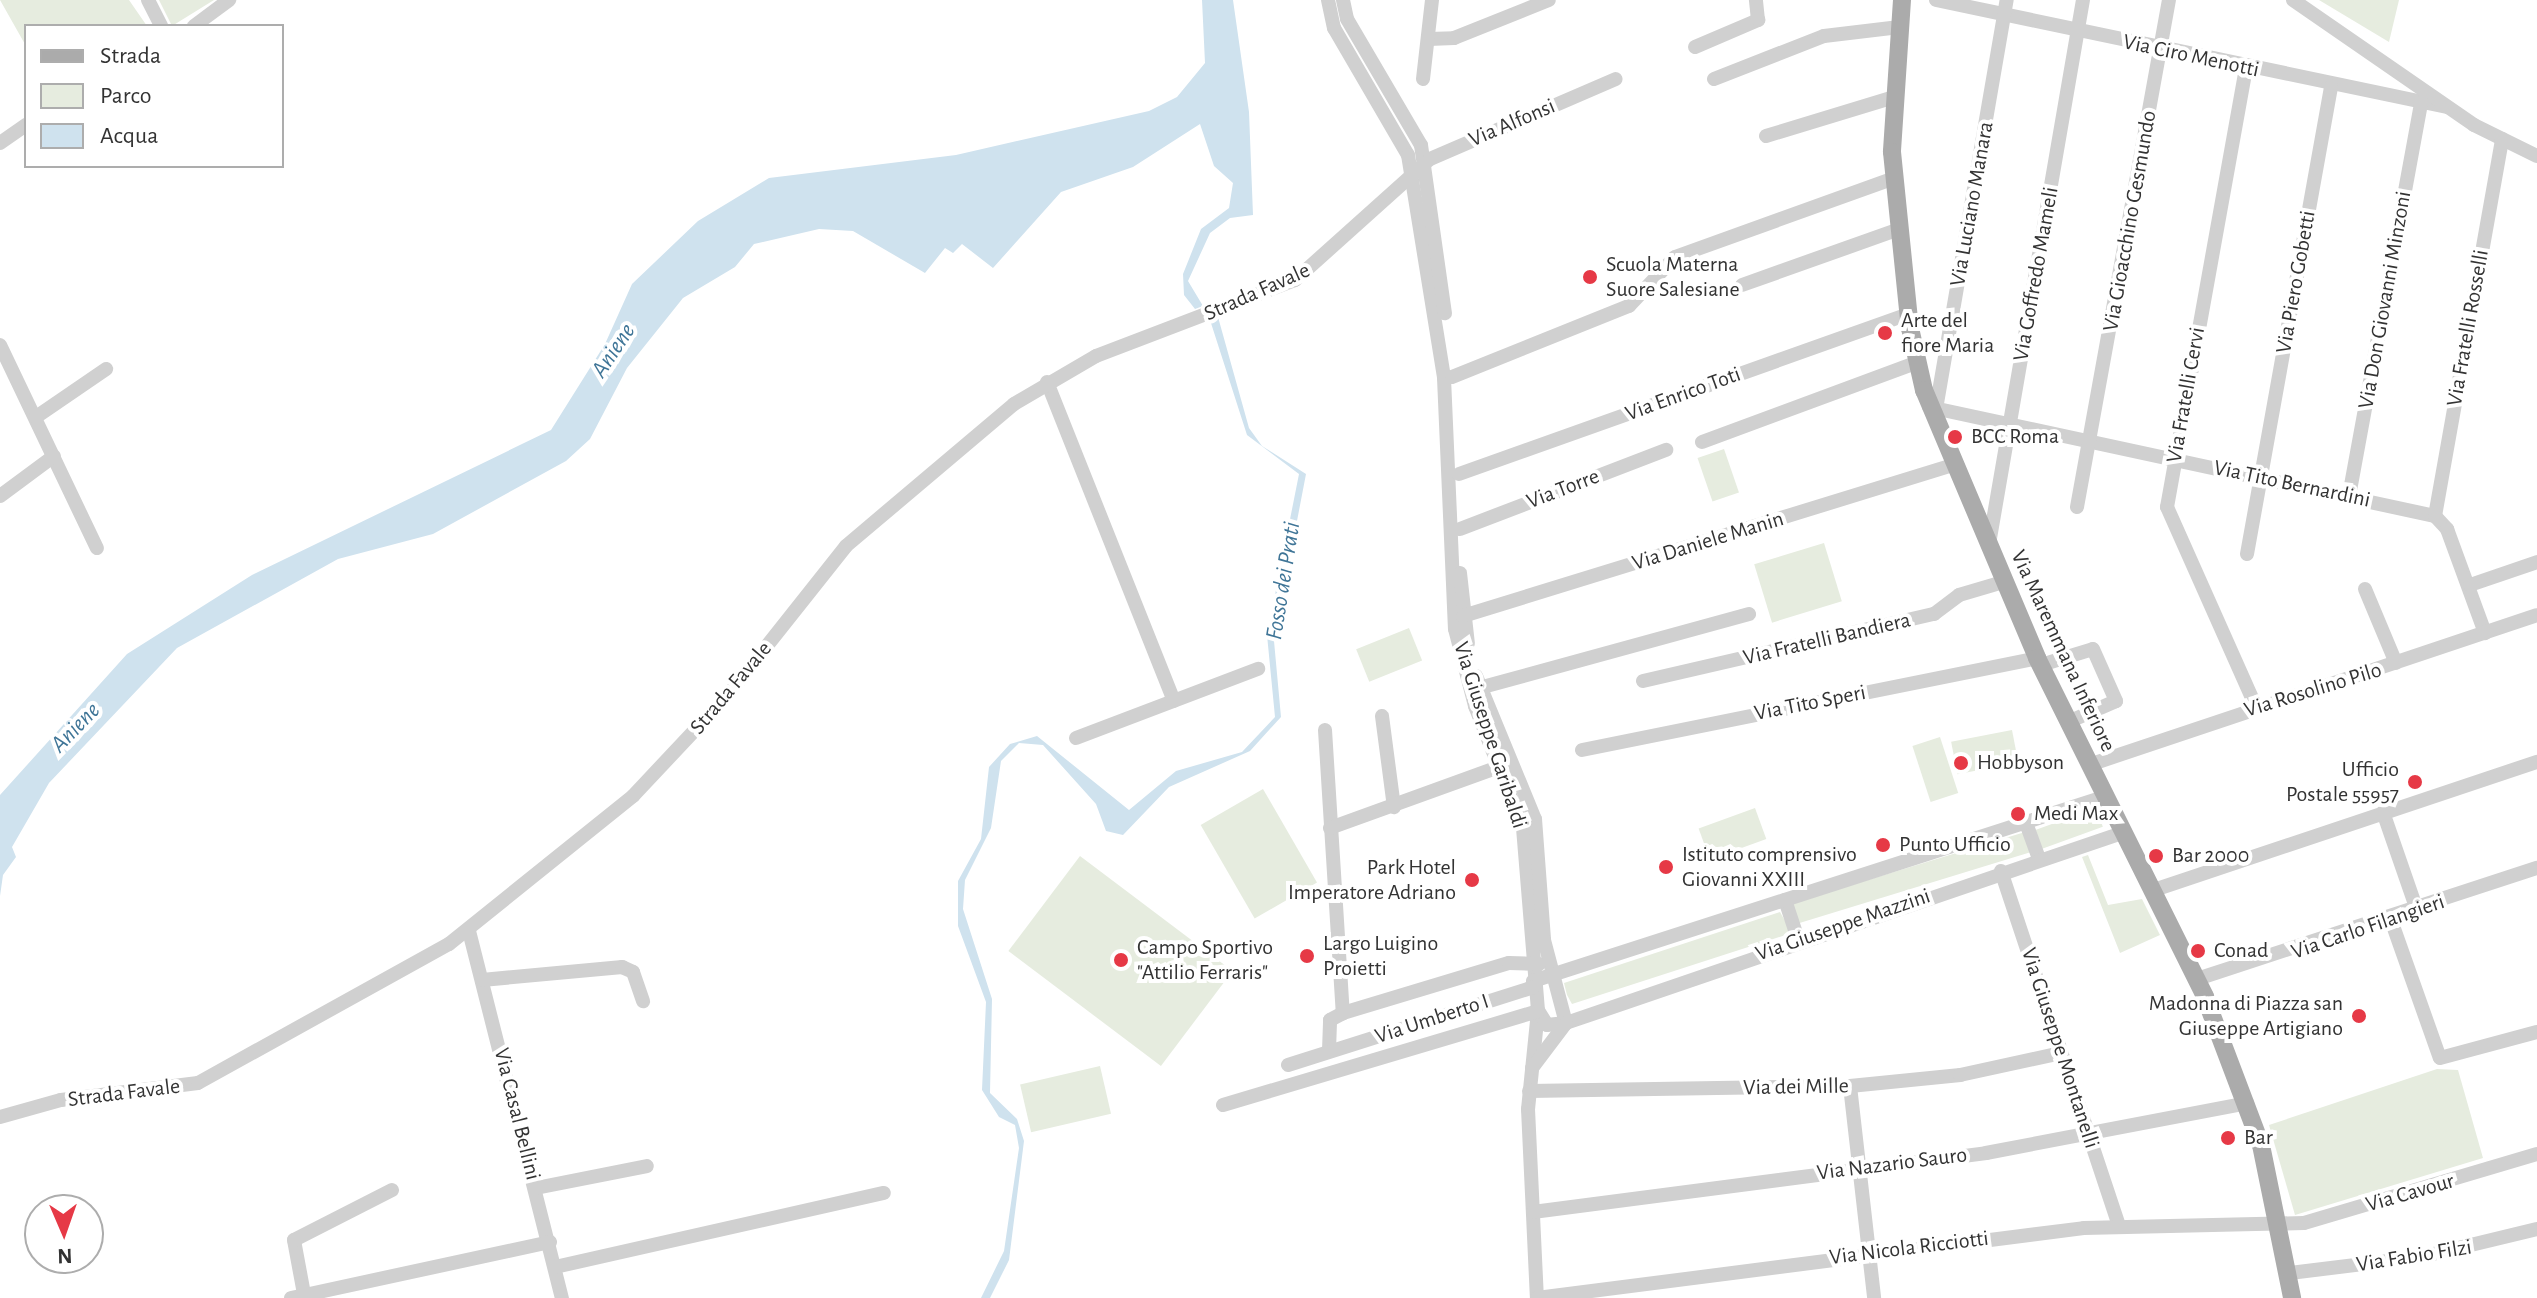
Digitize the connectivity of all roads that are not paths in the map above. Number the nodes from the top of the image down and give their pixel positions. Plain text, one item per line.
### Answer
1 (148, 0) edge
2 (229, 0) edge
3 (1328, 0) edge
4 (1343, 0) edge
5 (1432, 0) edge
6 (1549, 0) edge
7 (1756, 0) edge
8 (1902, 0) edge
9 (1936, 0) edge
10 (2083, 0) edge
11 (2169, 0) edge
12 (2293, 0) edge
13 (2006, 8) edge
14 (160, 24) edge
15 (197, 24) edge
16 (1899, 27) junction
17 (2078, 31) junction
18 (1429, 39) junction
19 (1695, 47) dead end
20 (2160, 49) junction
21 (2246, 68) junction
22 (1423, 79) dead end
23 (1616, 79) dead end
24 (1714, 79) dead end
25 (2331, 86) junction
26 (1894, 97) junction
27 (2421, 103) junction
28 (2447, 107) junction
29 (24, 126) edge
30 (1766, 136) dead end
31 (2, 137) edge
32 (2502, 139) junction
33 (2537, 156) edge
34 (1425, 163) junction
35 (1412, 174) junction
36 (1894, 178) junction
37 (1899, 229) junction
38 (1742, 285) dead end
39 (1908, 314) junction
40 (0, 345) edge
41 (1916, 363) junction
42 (106, 369) dead end
43 (1452, 377) junction
44 (1047, 382) junction
45 (1932, 408) junction
46 (36, 417) junction
47 (2010, 426) junction
48 (1702, 442) dead end
49 (2090, 442) junction
50 (1666, 450) dead end
51 (54, 456) junction
52 (2174, 459) junction
53 (1953, 465) junction
54 (1459, 474) junction
55 (2262, 478) junction
56 (0, 496) edge
57 (2349, 496) junction
58 (2077, 507) dead end
59 (2435, 516) junction
60 (1460, 529) junction
61 (97, 548) dead end
62 (1989, 548) junction
63 (2247, 554) dead end
64 (2537, 562) edge
65 (2003, 582) junction
66 (2470, 585) junction
67 (2365, 589) dead end
68 (1749, 614) dead end
69 (2537, 615) edge
70 (1463, 616) junction
71 (2485, 633) junction
72 (2039, 661) junction
73 (2396, 663) junction
74 (1258, 669) dead end
75 (1643, 681) dead end
76 (1479, 688) junction
77 (1174, 701) junction
78 (2256, 707) junction
79 (1382, 716) dead end
80 (2068, 722) junction
81 (1325, 730) dead end
82 (1076, 738) dead end
83 (1582, 750) dead end
84 (2537, 762) edge
85 (2089, 765) junction
86 (1501, 766) junction
87 (2104, 797) junction
88 (1394, 807) junction
89 (2383, 812) junction
90 (2026, 823) junction
91 (1330, 828) junction
92 (2122, 833) junction
93 (2039, 858) junction
94 (2537, 868) edge
95 (2001, 871) junction
96 (2151, 891) junction
97 (1785, 900) junction
98 (2417, 910) junction
99 (2391, 920) junction
100 (469, 931) junction
101 (1798, 939) junction
102 (1531, 963) junction
103 (1553, 971) junction
104 (2197, 979) junction
105 (482, 980) junction
106 (1534, 984) junction
107 (643, 1001) dead end
108 (1538, 1011) junction
109 (1343, 1013) junction
110 (1566, 1023) junction
111 (2537, 1032) edge
112 (1329, 1051) junction
113 (2061, 1053) junction
114 (1288, 1065) dead end
115 (1530, 1072) junction
116 (1850, 1086) junction
117 (1529, 1091) junction
118 (2247, 1103) junction
119 (1223, 1105) dead end
120 (0, 1117) edge
121 (2087, 1131) junction
122 (2537, 1154) edge
123 (647, 1166) dead end
124 (1858, 1166) junction
125 (536, 1188) junction
126 (392, 1190) dead end
127 (884, 1193) dead end
128 (1533, 1212) junction
129 (2119, 1225) junction
130 (2282, 1225) junction
131 (2537, 1229) edge
132 (550, 1242) junction
133 (1868, 1253) junction
134 (555, 1267) junction
135 (2290, 1273) junction
136 (298, 1296) edge
137 (562, 1298) edge
138 (1537, 1298) edge
139 (1874, 1298) edge
140 (2292, 1298) edge

1 - 14 street
2 - 15 street
3 - 35 street, Via Giuseppe Garibaldi
4 - 34 street, Via Giuseppe Garibaldi
5 - 18 street
6 - 18 street
7 - 19 street
8 - 16 main road, Via Maremmana Inferiore
9 - 13 street, Via Ciro Menotti
10 - 17 street, Via Goffredo Mameli
11 - 20 street, Via Gioacchino Gesmundo
12 - 28 street
13 - 17 street, Via Ciro Menotti
13 - 45 street, Via Luciano Manara
16 - 24 street
16 - 26 main road, Via Maremmana Inferiore
17 - 20 street, Via Ciro Menotti
17 - 47 street, Via Goffredo Mameli
18 - 22 street
20 - 21 street, Via Ciro Menotti
20 - 49 street, Via Gioacchino Gesmundo
21 - 25 street, Via Ciro Menotti
21 - 52 street, Via Fratelli Cervi
23 - 34 street, Via Alfonsi
25 - 27 street, Via Ciro Menotti
25 - 55 street, Via Piero Gobetti
26 - 30 street
26 - 36 main road, Via Maremmana Inferiore
27 - 28 street, Via Ciro Menotti
27 - 57 street, Via Don Giovanni Minzoni
28 - 32 street
29 - 31 street
32 - 33 street
32 - 59 street, Via Fratelli Rosselli
34 - 35 street, Via Alfonsi
34 - 43 street, Via Giuseppe Garibaldi
35 - 44 street, Strada Favale
35 - 86 street, Via Giuseppe Garibaldi
36 - 37 main road, Via Maremmana Inferiore
36 - 43 street
37 - 38 street
37 - 39 main road, Via Maremmana Inferiore
39 - 41 main road, Via Maremmana Inferiore
39 - 54 street, Via Enrico Toti
40 - 46 street
41 - 45 main road, Via Maremmana Inferiore
41 - 48 street
42 - 46 street
43 - 54 street, Via Giuseppe Garibaldi
44 - 77 street
44 - 100 street, Strada Favale
45 - 47 street, Via Tito Bernardini
45 - 53 main road, Via Maremmana Inferiore
46 - 51 street
47 - 49 street, Via Tito Bernardini
47 - 62 street, Via Goffredo Mameli
49 - 52 street, Via Tito Bernardini
49 - 58 street, Via Gioacchino Gesmundo
50 - 60 street, Via Torre
51 - 56 street
51 - 61 street
52 - 55 street, Via Tito Bernardini
52 - 78 street, Via Fratelli Cervi
53 - 62 main road, Via Maremmana Inferiore
53 - 70 street, Via Daniele Manin
54 - 60 street, Via Giuseppe Garibaldi
55 - 57 street, Via Tito Bernardini
55 - 63 street, Via Piero Gobetti
57 - 59 street, Via Tito Bernardini
59 - 66 street
60 - 70 street, Via Giuseppe Garibaldi
62 - 65 main road, Via Maremmana Inferiore
64 - 66 street
65 - 72 main road, Via Maremmana Inferiore
65 - 75 street, Via Fratelli Bandiera
66 - 71 street
67 - 73 street
68 - 76 street
69 - 71 street, Via Rosolino Pilo
70 - 76 street, Via Giuseppe Garibaldi
71 - 73 street, Via Rosolino Pilo
72 - 80 main road, Via Maremmana Inferiore
72 - 80 street, Via Tito Speri
72 - 83 street, Via Tito Speri
73 - 78 street, Via Rosolino Pilo
74 - 77 street
76 - 103 street, Via Giuseppe Garibaldi
77 - 82 street
78 - 85 street, Via Rosolino Pilo
79 - 88 street
80 - 85 main road, Via Maremmana Inferiore
81 - 91 street, Via Umberto I
84 - 89 street
85 - 87 main road, Via Maremmana Inferiore
86 - 88 street
86 - 102 street, Via Giuseppe Garibaldi
87 - 90 street, Via Giuseppe Mazzini
87 - 92 main road, Via Maremmana Inferiore
88 - 91 street
89 - 96 street
89 - 98 street
90 - 93 street
90 - 97 street, Via Giuseppe Mazzini
91 - 109 street, Via Umberto I
92 - 93 street, Via Giuseppe Mazzini
92 - 96 main road, Via Maremmana Inferiore
93 - 95 street, Via Giuseppe Mazzini
94 - 98 street, Via Carlo Filangieri
95 - 101 street, Via Giuseppe Mazzini
95 - 113 street, Via Giuseppe Montanelli
96 - 104 main road, Via Maremmana Inferiore
97 - 101 street
97 - 103 street, Via Giuseppe Mazzini
98 - 99 street, Via Carlo Filangieri
99 - 104 street, Via Carlo Filangieri
99 - 111 street
100 - 105 street, Via Casal Bellini
100 - 120 street, Strada Favale
101 - 110 street, Via Giuseppe Mazzini
102 - 103 street
102 - 106 street, Via Giuseppe Garibaldi
102 - 109 street, Via Umberto I
103 - 106 street, Via Giuseppe Mazzini
103 - 110 street
104 - 118 main road, Via Maremmana Inferiore
105 - 107 street
105 - 125 street, Via Casal Bellini
106 - 108 street, Via Giuseppe Garibaldi
106 - 112 street, Via Umberto I
108 - 110 street
108 - 115 street, Via Giuseppe Garibaldi
108 - 119 street
109 - 112 street, Via Umberto I
110 - 115 street
112 - 114 street, Via Umberto I
113 - 116 street, Via dei Mille
113 - 121 street, Via Giuseppe Montanelli
115 - 117 street, Via Giuseppe Garibaldi
116 - 117 street, Via dei Mille
116 - 124 street
117 - 128 street, Via Giuseppe Garibaldi
118 - 121 street, Via Nazario Sauro
118 - 130 main road, Via Maremmana Inferiore
121 - 124 street, Via Nazario Sauro
121 - 129 street, Via Giuseppe Montanelli
122 - 130 street, Via Cavour
123 - 125 street
124 - 128 street, Via Nazario Sauro
124 - 133 street
125 - 132 street, Via Casal Bellini
126 - 136 street
127 - 134 street
128 - 138 street, Via Giuseppe Garibaldi
129 - 130 street, Via Nicola Ricciotti
129 - 133 street, Via Nicola Ricciotti
130 - 135 main road, Via Maremmana Inferiore
131 - 135 street, Via Fabio Filzi
132 - 134 street, Via Casal Bellini
132 - 136 street
133 - 138 street, Via Nicola Ricciotti
133 - 139 street
134 - 137 street, Via Casal Bellini
135 - 140 main road, Via Maremmana Inferiore

